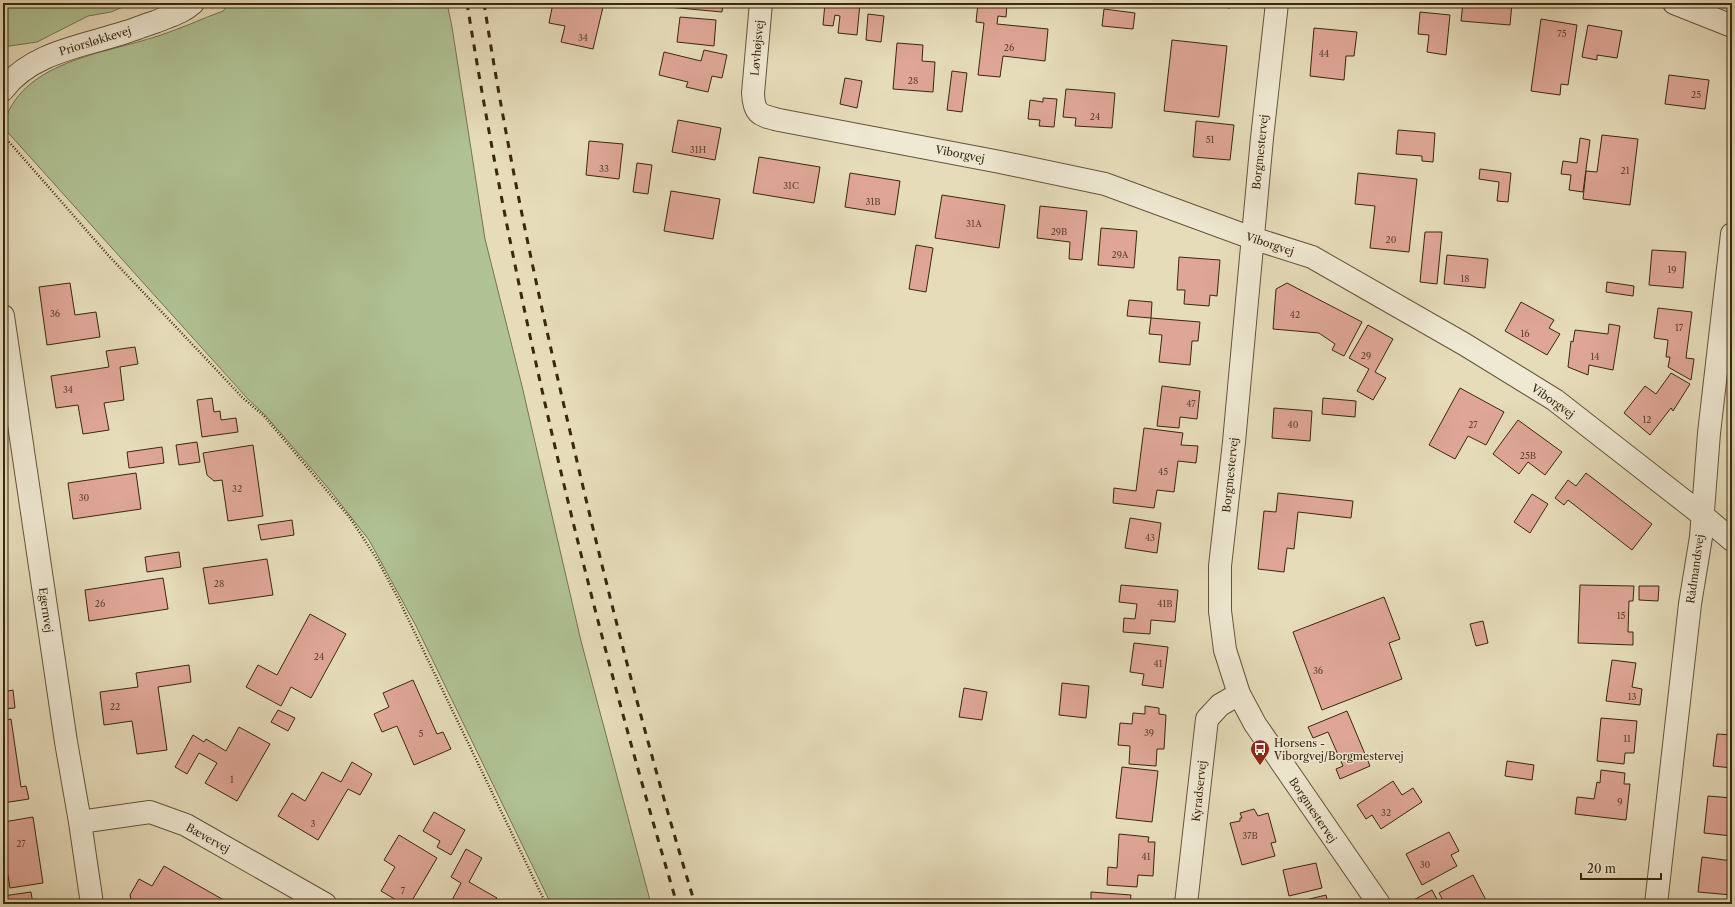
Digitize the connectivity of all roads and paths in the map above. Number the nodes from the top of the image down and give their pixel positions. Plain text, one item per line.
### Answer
1 (193, 3) edge
2 (761, 3) edge
3 (1277, 3) edge
4 (1674, 3) edge
5 (1732, 26) edge
6 (3, 90) edge
7 (753, 93) joint
8 (3, 135) edge
9 (1732, 234) edge
10 (1252, 238) junction
11 (3, 316) edge
12 (1702, 514) junction
13 (1732, 540) edge
14 (1239, 694) junction
15 (80, 822) junction
16 (92, 904) edge
17 (325, 904) edge
18 (546, 904) edge
19 (1186, 904) edge
20 (1378, 904) edge
21 (1656, 904) edge

1 - 6 street, Priorsløkkevej
2 - 7 street, Løvhøjsvej
3 - 10 street, Borgmestervej
4 - 5 street
7 - 10 street, Viborgvej
8 - 18 path
9 - 12 street, Rådmandsvej
10 - 12 street, Viborgvej
10 - 14 street, Borgmestervej
11 - 15 street, Egernvej
12 - 13 street, Viborgvej
12 - 21 street, Rådmandsvej
14 - 19 street, Kyradservej
14 - 20 street, Borgmestervej
15 - 16 street, Egernvej
15 - 17 street, Bævervej

